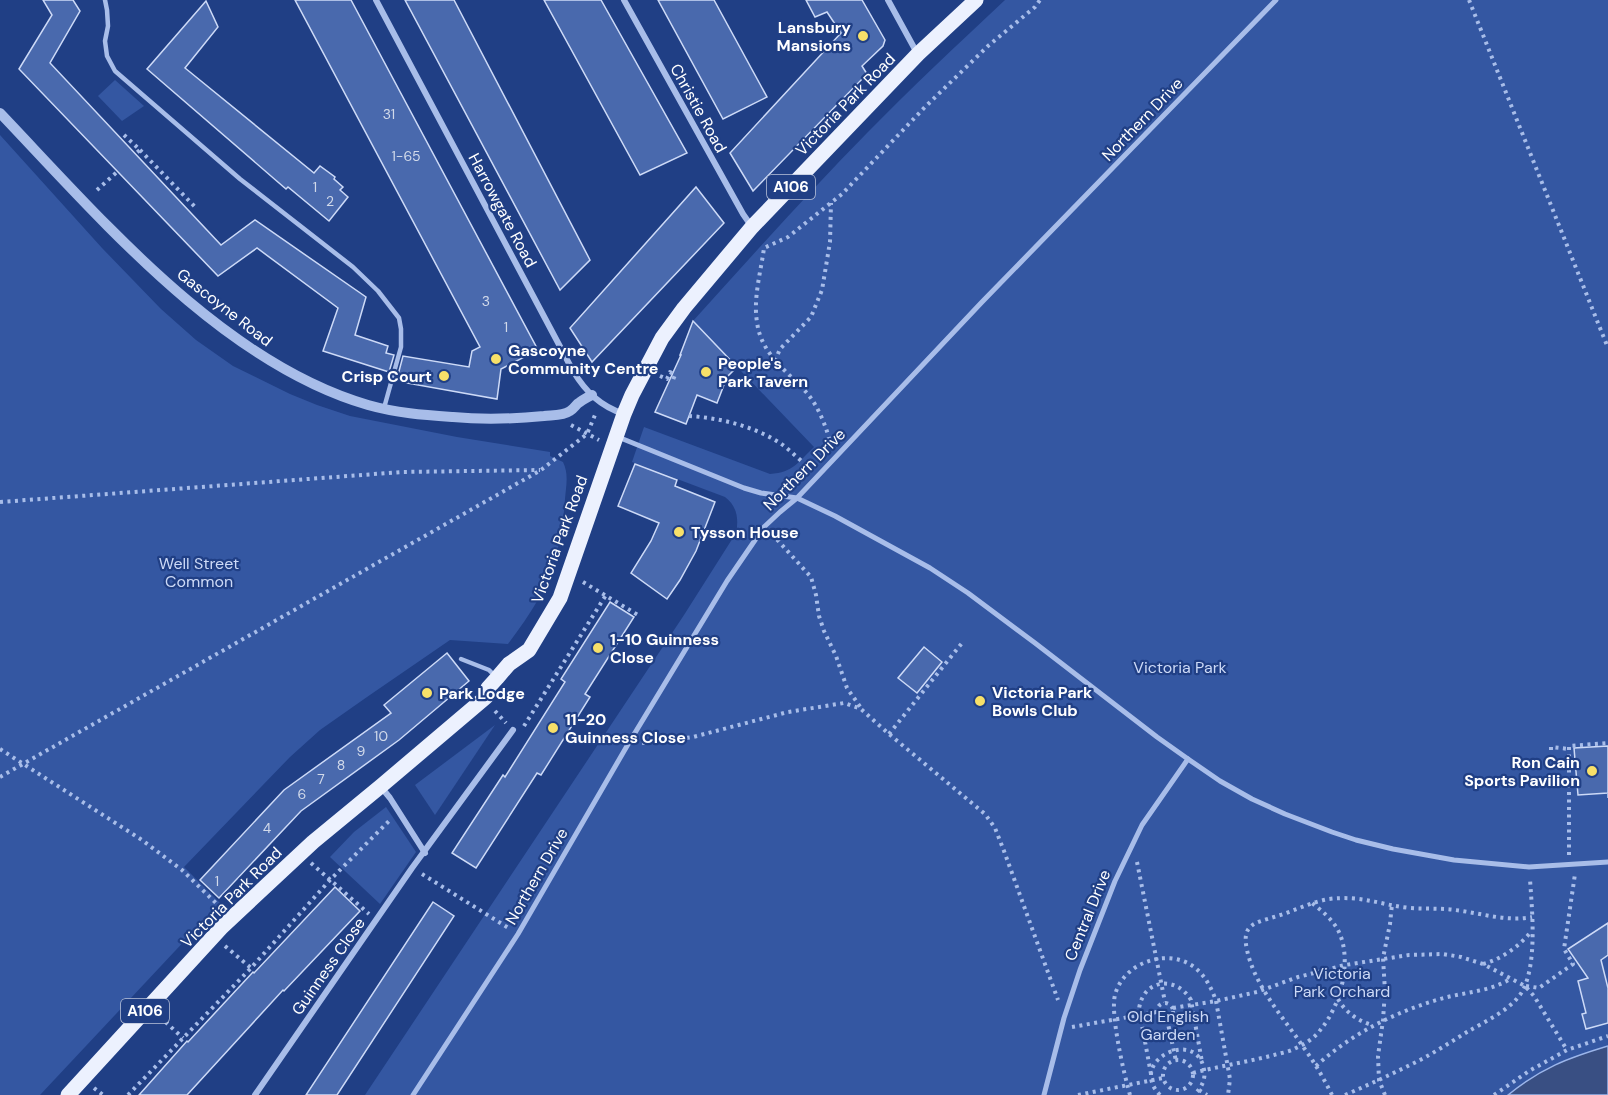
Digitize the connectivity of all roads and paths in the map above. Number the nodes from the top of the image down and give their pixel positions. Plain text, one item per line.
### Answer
1 (105, 0) edge
2 (376, 0) edge
3 (624, 0) edge
4 (888, 0) edge
5 (976, 0) edge
6 (1040, 0) edge
7 (1276, 0) edge
8 (1469, 0) edge
9 (918, 54) junction
10 (0, 113) edge
11 (124, 135) dead end
12 (140, 150) junction
13 (135, 154) dead end
14 (118, 171) dead end
15 (97, 190) dead end
16 (831, 203) junction
17 (197, 209) dead end
18 (752, 227) junction
19 (1608, 348) edge
20 (774, 362) junction
21 (673, 380) dead end
22 (653, 382) dead end
23 (592, 395) junction
24 (384, 408) junction
25 (624, 414) junction
26 (595, 415) dead end
27 (689, 416) dead end
28 (567, 423) dead end
29 (587, 434) junction
30 (616, 436) junction
31 (597, 439) dead end
32 (834, 459) junction
33 (808, 467) dead end
34 (541, 470) junction
35 (797, 498) junction
36 (0, 502) edge
37 (764, 527) junction
38 (582, 582) dead end
39 (606, 595) junction
40 (638, 615) dead end
41 (962, 644) dead end
42 (461, 659) dead end
43 (497, 678) junction
44 (490, 706) dead end
45 (861, 709) junction
46 (513, 730) junction
47 (888, 734) junction
48 (1608, 743) edge
49 (627, 746) junction
50 (0, 749) edge
51 (1569, 749) junction
52 (1551, 750) dead end
53 (1188, 759) junction
54 (24, 765) junction
55 (0, 777) edge
56 (381, 786) junction
57 (399, 812) junction
58 (1000, 826) dead end
59 (995, 828) junction
60 (1133, 841) junction
61 (425, 853) junction
62 (1608, 862) edge
63 (311, 863) dead end
64 (1572, 865) junction
65 (1529, 867) junction
66 (412, 868) junction
67 (330, 880) junction
68 (1312, 903) junction
69 (1392, 904) junction
70 (221, 909) dead end
71 (1532, 918) junction
72 (376, 920) junction
73 (1532, 932) junction
74 (518, 934) junction
75 (224, 946) dead end
76 (1156, 958) junction
77 (1383, 958) junction
78 (1483, 964) junction
79 (1345, 965) junction
80 (251, 968) junction
81 (1510, 979) junction
82 (1161, 984) junction
83 (1525, 986) junction
84 (1264, 990) junction
85 (1337, 999) junction
86 (1216, 1001) junction
87 (1164, 1002) junction
88 (1192, 1005) junction
89 (1173, 1008) junction
90 (1157, 1012) junction
91 (1139, 1015) junction
92 (159, 1016) dead end
93 (1064, 1018) junction
94 (1167, 1019) junction
95 (1115, 1020) junction
96 (1383, 1020) junction
97 (1373, 1025) junction
98 (1062, 1029) junction
99 (1608, 1036) edge
100 (183, 1038) junction
101 (1302, 1045) junction
102 (1173, 1050) junction
103 (1567, 1050) junction
104 (1176, 1060) junction
105 (1202, 1062) junction
106 (1227, 1066) junction
107 (1316, 1066) junction
108 (1204, 1070) junction
109 (1193, 1073) junction
110 (1151, 1074) junction
111 (1164, 1078) junction
112 (1379, 1080) junction
113 (1153, 1081) junction
114 (1127, 1086) junction
115 (1112, 1089) junction
116 (1199, 1090) junction
117 (1181, 1092) edge
118 (68, 1095) edge
119 (128, 1095) edge
120 (255, 1095) edge
121 (413, 1095) edge
122 (1044, 1095) edge
123 (1078, 1095) edge
124 (1109, 1095) edge
125 (1130, 1095) edge
126 (1160, 1095) edge
127 (1194, 1095) edge
128 (1207, 1095) edge
129 (1228, 1095) edge
130 (1332, 1095) edge
131 (1346, 1095) edge
132 (1385, 1095) edge
133 (1494, 1095) edge

1 - 24 lane
2 - 23 street, Harrowgate Road
3 - 18 street, Christie Road
4 - 9 street
5 - 9 main road, Victoria Park Road / A106
6 - 16 path
7 - 32 street, Northern Drive
8 - 19 path
9 - 18 main road, Victoria Park Road / A106
10 - 24 street, Gascoyne Road
11 - 12 path
12 - 13 path
12 - 17 path
14 - 15 path
16 - 20 path
16 - 20 path
18 - 25 main road, Victoria Park Road / A106
20 - 32 path
21 - 22 path
23 - 24 street, Gascoyne Road
23 - 25 street, Harrowgate Road
25 - 30 main road, Victoria Park Road / A106
26 - 29 path
27 - 33 path
28 - 29 path
29 - 31 path
29 - 34 path
30 - 35 street
30 - 43 main road, Victoria Park Road / A106
32 - 35 street, Northern Drive
34 - 36 path
34 - 54 path
35 - 37 street, Northern Drive
35 - 53 street
37 - 45 path
37 - 49 street, Northern Drive
38 - 39 path
39 - 40 path
39 - 46 path
41 - 47 path
42 - 43 lane
43 - 56 main road, Victoria Park Road / A106
44 - 46 path
45 - 47 path
45 - 49 path
46 - 61 street, Guinness Close
47 - 59 path
48 - 51 path
49 - 74 street, Northern Drive
50 - 54 path
51 - 52 path
51 - 64 path
53 - 60 street, Central Drive
53 - 65 street
54 - 55 path
54 - 70 path
56 - 57 street
56 - 118 main road, Victoria Park Road / A106
57 - 61 street
57 - 67 path
58 - 59 path
59 - 93 path
60 - 76 path
60 - 93 street, Central Drive
61 - 66 street, Guinness Close
62 - 64 street
63 - 67 path
64 - 65 street
64 - 83 path
65 - 71 path
66 - 72 street, Guinness Close
66 - 74 path
67 - 72 path
67 - 80 path
68 - 69 path
68 - 79 path
68 - 84 path
69 - 71 path
69 - 77 path
71 - 73 path
72 - 120 street, Guinness Close
73 - 78 path
73 - 83 path
74 - 121 street, Northern Drive
75 - 80 path
76 - 82 path
76 - 86 path
76 - 95 path
77 - 78 path
77 - 79 path
77 - 96 path
78 - 81 path
79 - 84 path
79 - 85 path
80 - 100 path
81 - 83 path
81 - 96 path
82 - 87 path
82 - 88 path
82 - 91 path
83 - 103 path
83 - 112 path
84 - 86 path
84 - 101 path
85 - 97 path
85 - 101 path
86 - 88 path
86 - 106 path
87 - 89 path
87 - 90 path
88 - 89 path
88 - 105 path
89 - 94 path
90 - 91 path
90 - 94 path
91 - 95 path
91 - 110 path
92 - 100 path
93 - 98 street, Central Drive
94 - 102 path
95 - 98 path
95 - 114 path
96 - 97 path
96 - 112 path
97 - 107 path
98 - 122 street, Central Drive
99 - 103 path
100 - 119 path
101 - 106 path
101 - 107 path
102 - 104 path
102 - 105 path
102 - 110 path
103 - 133 path
104 - 109 path
104 - 111 path
105 - 108 path
106 - 108 path
106 - 129 path
107 - 130 path
108 - 109 path
108 - 116 path
109 - 117 path
110 - 113 path
111 - 113 path
111 - 117 path
112 - 131 path
112 - 132 path
113 - 114 path
113 - 126 path
114 - 115 path
114 - 125 path
115 - 123 path
115 - 124 path
116 - 127 path
116 - 128 path

